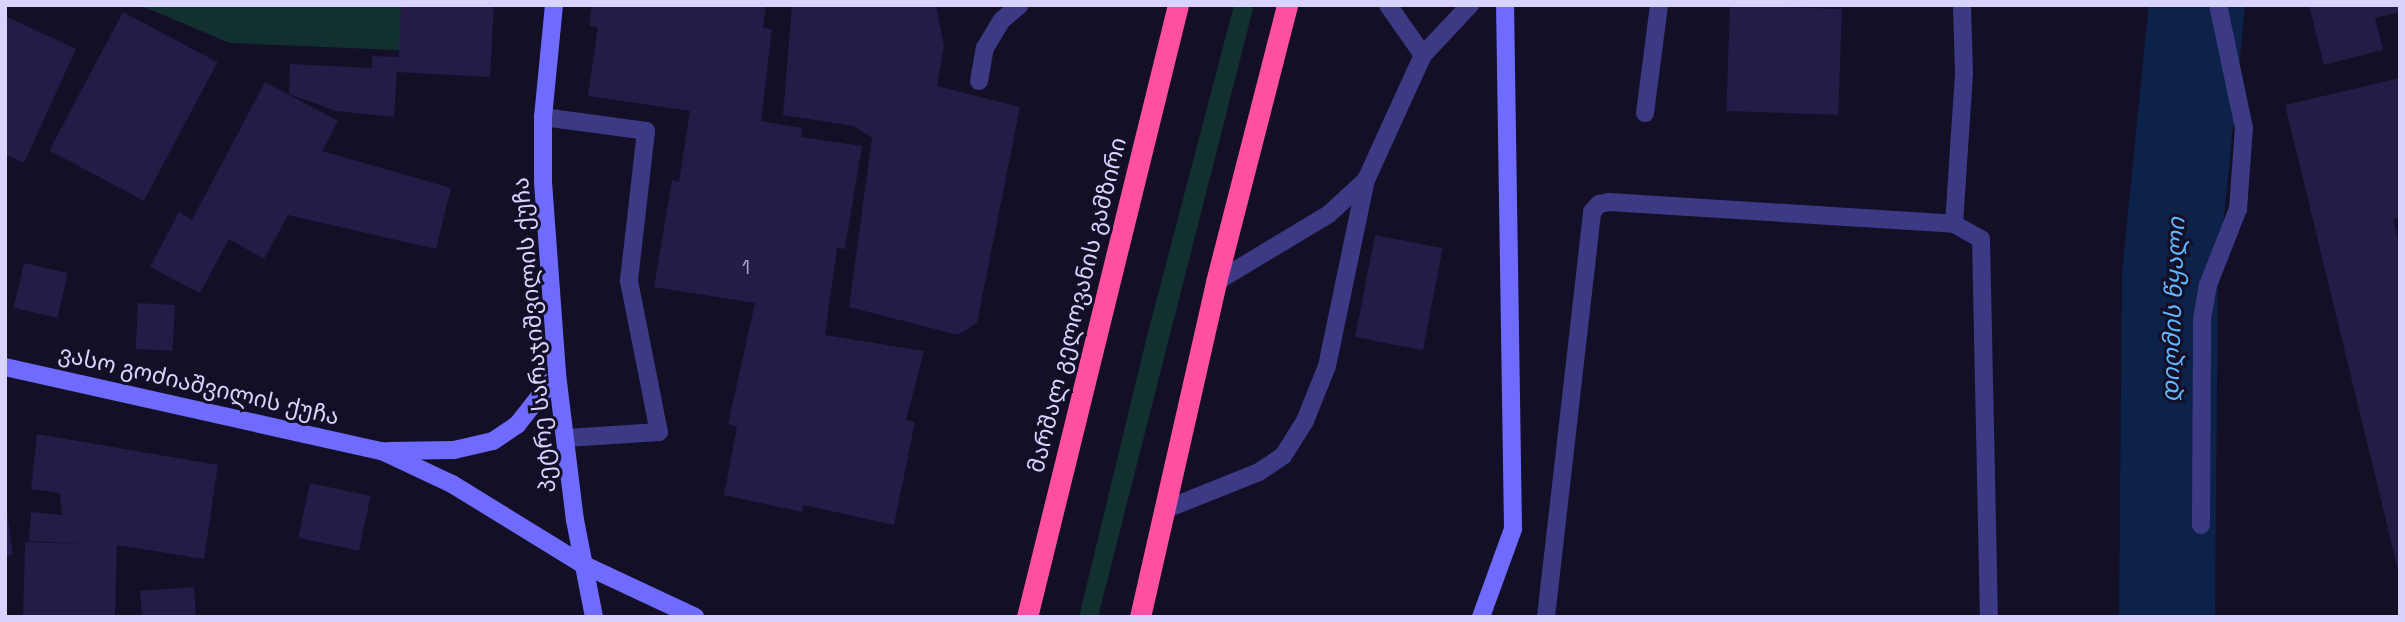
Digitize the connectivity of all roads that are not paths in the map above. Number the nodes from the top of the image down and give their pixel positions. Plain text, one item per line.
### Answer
1 (554, 5) edge
2 (1020, 5) edge
3 (1178, 5) edge
4 (1287, 5) edge
5 (1388, 5) edge
6 (1470, 5) edge
7 (1505, 5) edge
8 (1659, 5) edge
9 (1962, 5) edge
10 (2218, 5) edge
11 (1423, 55) junction
12 (979, 81) dead end
13 (1645, 113) dead end
14 (543, 117) junction
15 (1366, 180) junction
16 (1954, 225) junction
17 (1216, 282) junction
18 (5, 367) edge
19 (557, 374) junction
20 (567, 438) junction
21 (382, 451) junction
22 (1164, 510) junction
23 (2201, 525) dead end
24 (582, 564) junction
25 (594, 617) edge
26 (695, 617) edge
27 (1027, 617) edge
28 (1140, 617) edge
29 (1481, 617) edge
30 (1546, 617) edge
31 (1989, 617) edge

1 - 14 main road, პეტრე სარაჯიშვილის ქუჩა
2 - 12 lane
3 - 27 highway, მარშალ გელოვანის გამზირი
4 - 17 highway
5 - 11 lane
6 - 11 lane
7 - 29 main road
8 - 13 lane
9 - 16 lane
10 - 23 lane
11 - 15 lane
14 - 19 main road, პეტრე სარაჯიშვილის ქუჩა
14 - 20 lane
15 - 17 lane
15 - 22 lane
16 - 30 lane
16 - 31 lane
17 - 22 highway
18 - 21 main road, ვასო გოძიაშვილის ქუჩა
19 - 20 main road, პეტრე სარაჯიშვილის ქუჩა
19 - 21 main road, ვასო გოძიაშვილის ქუჩა
20 - 24 main road, პეტრე სარაჯიშვილის ქუჩა
21 - 24 main road, ვასო გოძიაშვილის ქუჩა
22 - 28 highway
24 - 25 main road, პეტრე სარაჯიშვილის ქუჩა
24 - 26 main road, ვასო გოძიაშვილის ქუჩა

